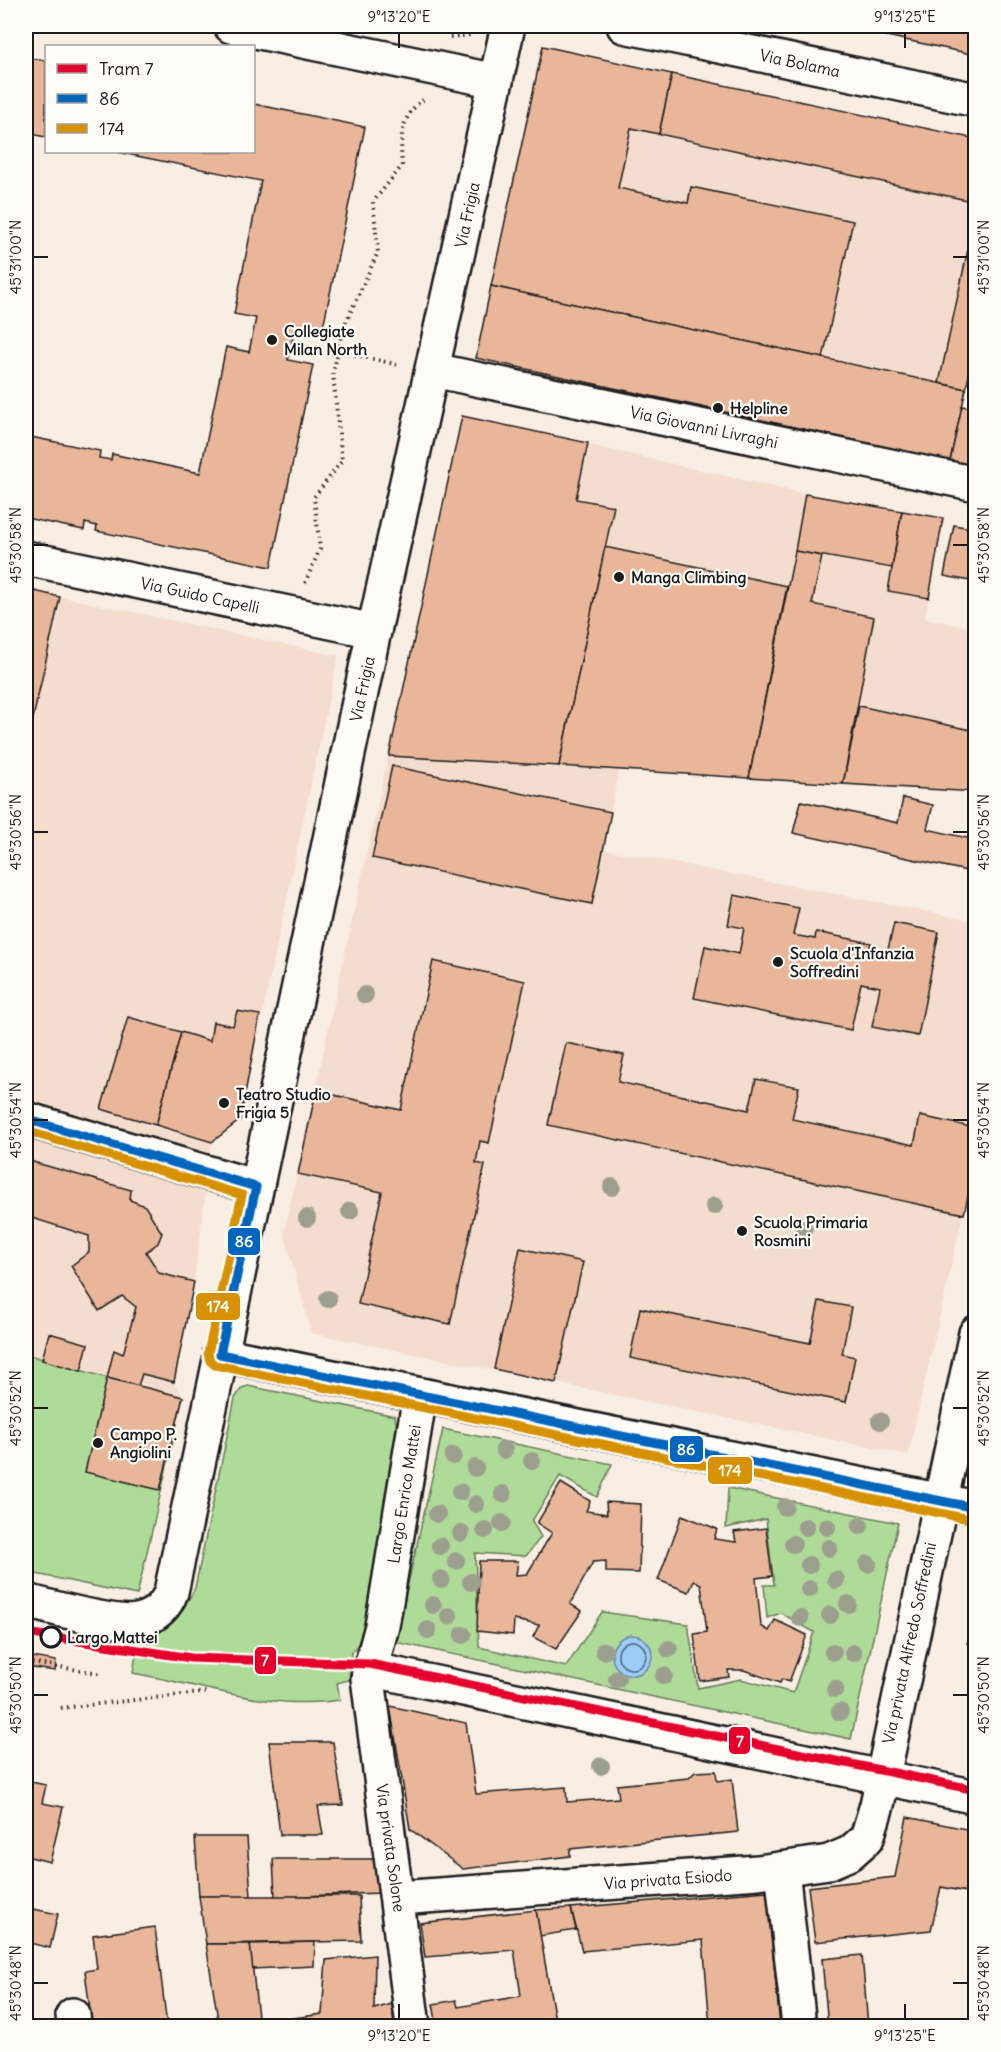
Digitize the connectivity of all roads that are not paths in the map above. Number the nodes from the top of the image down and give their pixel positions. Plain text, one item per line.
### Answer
1 (231, 26) edge
2 (508, 26) edge
3 (624, 26) edge
4 (496, 81) junction
5 (975, 100) edge
6 (420, 368) junction
7 (975, 483) edge
8 (26, 558) edge
9 (374, 631) junction
10 (26, 1119) edge
11 (256, 1187) junction
12 (975, 1332) edge
13 (220, 1354) junction
14 (420, 1395) junction
15 (939, 1500) junction
16 (975, 1508) edge
17 (26, 1601) edge
18 (369, 1669) junction
19 (881, 1777) junction
20 (975, 1797) edge
21 (782, 1869) junction
22 (398, 1898) junction
23 (414, 2026) edge
24 (799, 2026) edge

1 - 4 street
2 - 4 street, Via Frigia
3 - 5 street, Via Bolama
4 - 6 street, Via Frigia
6 - 7 street, Via Giovanni Livraghi
6 - 9 street, Via Frigia
8 - 9 street, Via Guido Capelli
9 - 11 street, Via Frigia
10 - 11 street
11 - 13 street, Via Frigia
12 - 15 street, Via privata Alfredo Soffredini
13 - 14 street
13 - 17 street
14 - 15 street
14 - 18 street, Largo Enrico Mattei
15 - 16 street
15 - 19 street, Via privata Alfredo Soffredini
18 - 19 street
18 - 22 street, Via privata Solone
19 - 20 street
19 - 21 street, Via privata Esiodo
21 - 22 street, Via privata Esiodo
21 - 24 street
22 - 23 street, Via privata Solone

